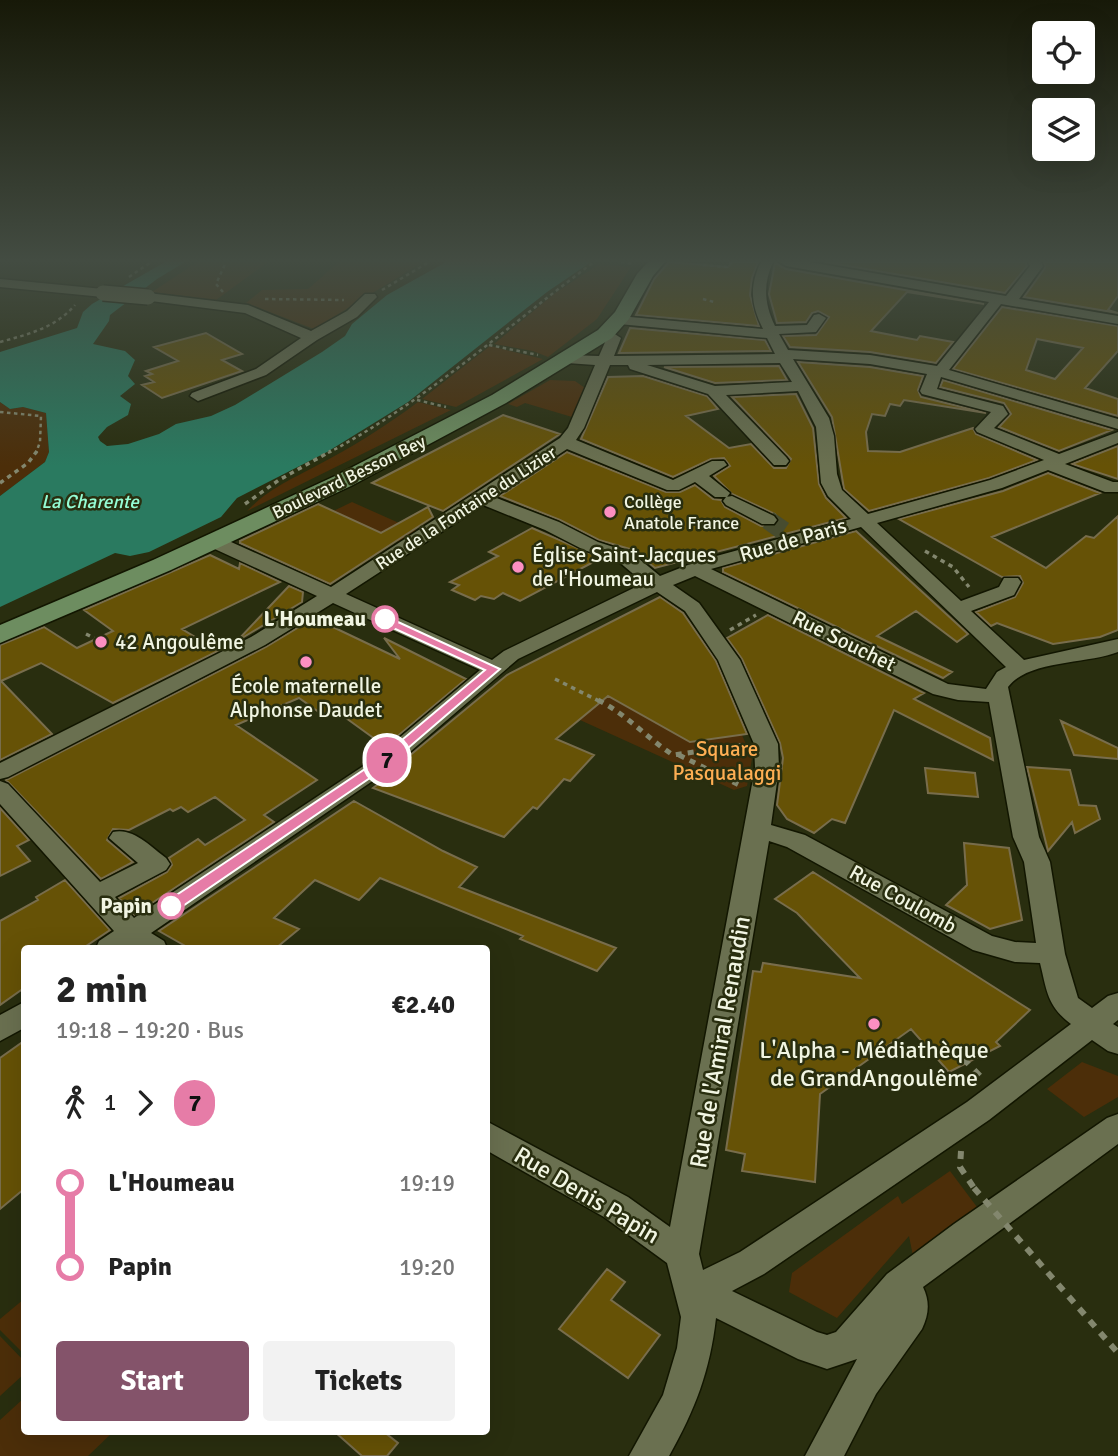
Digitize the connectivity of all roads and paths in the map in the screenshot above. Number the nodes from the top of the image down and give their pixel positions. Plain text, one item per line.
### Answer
1 (42, 330) edge
2 (296, 330) edge
3 (324, 330) edge
4 (506, 330) edge
5 (607, 330) edge
6 (613, 330) edge
7 (711, 330) edge
8 (798, 330) edge
9 (976, 330) edge
10 (771, 332) junction
11 (312, 337) junction
12 (0, 342) edge
13 (488, 344) junction
14 (785, 356) junction
15 (556, 358) junction
16 (611, 360) junction
17 (938, 370) junction
18 (801, 386) junction
19 (714, 391) junction
20 (198, 396) dead end
21 (417, 400) junction
22 (0, 412) edge
23 (440, 415) dead end
24 (1118, 424) edge
25 (1118, 437) edge
26 (566, 442) junction
27 (780, 461) dead end
28 (1055, 462) junction
29 (718, 465) dead end
30 (696, 475) junction
31 (0, 483) edge
32 (1115, 488) edge
33 (482, 498) junction
34 (239, 510) dead end
35 (768, 520) tunnel mouth
36 (863, 521) junction
37 (213, 541) junction
38 (695, 569) junction
39 (1011, 582) dead end
40 (658, 583) junction
41 (332, 595) junction
42 (772, 606) junction
43 (960, 608) junction
44 (86, 634) dead end
45 (0, 635) edge
46 (713, 636) junction
47 (96, 639) dead end
48 (1118, 645) edge
49 (1019, 667) junction
50 (494, 669) junction
51 (555, 679) dead end
52 (998, 696) junction
53 (766, 744) junction
54 (679, 755) junction
55 (0, 772) edge
56 (736, 783) dead end
57 (0, 789) edge
58 (758, 830) junction
59 (122, 838) dead end
60 (97, 895) junction
61 (143, 941) edge
62 (124, 945) edge
63 (1051, 954) junction
64 (1065, 1004) joint
65 (1118, 1004) edge
66 (21, 1015) edge
67 (1092, 1024) junction
68 (0, 1030) edge
69 (1118, 1043) edge
70 (952, 1047) dead end
71 (999, 1094) junction
72 (1118, 1127) edge
73 (490, 1136) edge
74 (962, 1146) dead end
75 (682, 1254) junction
76 (900, 1285) junction
77 (693, 1289) junction
78 (1118, 1353) edge
79 (648, 1456) edge
80 (824, 1456) edge

1 - 12 path
2 - 11 street
3 - 11 street
4 - 13 path
5 - 15 main road, Boulevard Besson Bey
6 - 16 street, Rue de la Fontaine du Lizier
7 - 10 street
8 - 10 street
9 - 17 street
10 - 14 street
11 - 20 street
13 - 15 path
13 - 21 path
14 - 16 street
14 - 17 street
14 - 18 street
15 - 16 street
15 - 37 main road, Boulevard Besson Bey
16 - 19 street
16 - 26 street, Rue de la Fontaine du Lizier
17 - 24 street
17 - 28 street
18 - 19 street
18 - 36 street
19 - 27 street
21 - 23 path
21 - 34 path
22 - 31 path
25 - 28 street, Rue de Paris
26 - 30 street
26 - 33 street, Rue de la Fontaine du Lizier
28 - 32 street
28 - 36 street, Rue de Paris
29 - 30 street
30 - 35 street
33 - 40 street
33 - 41 street, Rue de la Fontaine du Lizier
36 - 38 street, Rue de Paris
36 - 43 street
37 - 41 street
37 - 45 main road, Boulevard Besson Bey
38 - 40 street, Rue de Paris
38 - 42 street, Rue Souchet
39 - 43 street
40 - 46 street
40 - 50 street, Rue de Paris
41 - 50 street
41 - 55 street, Rue de la Fontaine du Lizier
42 - 46 path
42 - 52 street, Rue Souchet
43 - 49 street
44 - 47 path
46 - 53 street
48 - 49 street
49 - 52 street
50 - 61 street, Rue de Paris
51 - 54 path
52 - 63 street
53 - 54 path
53 - 58 street, Rue de l'Amiral Renaudin
54 - 56 path
57 - 60 street
58 - 63 street, Rue Coulomb
58 - 75 street, Rue de l'Amiral Renaudin
59 - 60 street
60 - 61 street
61 - 62 street, Rue de Paris
63 - 64 street
64 - 67 street
65 - 67 street
66 - 68 street
67 - 69 street
67 - 71 street
70 - 71 path
71 - 77 street
72 - 76 street
73 - 75 street, Rue Denis Papin
74 - 78 path, bridge
75 - 77 street, Rue Denis Papin
76 - 77 street
76 - 80 street
77 - 79 street, Rue Denis Papin

